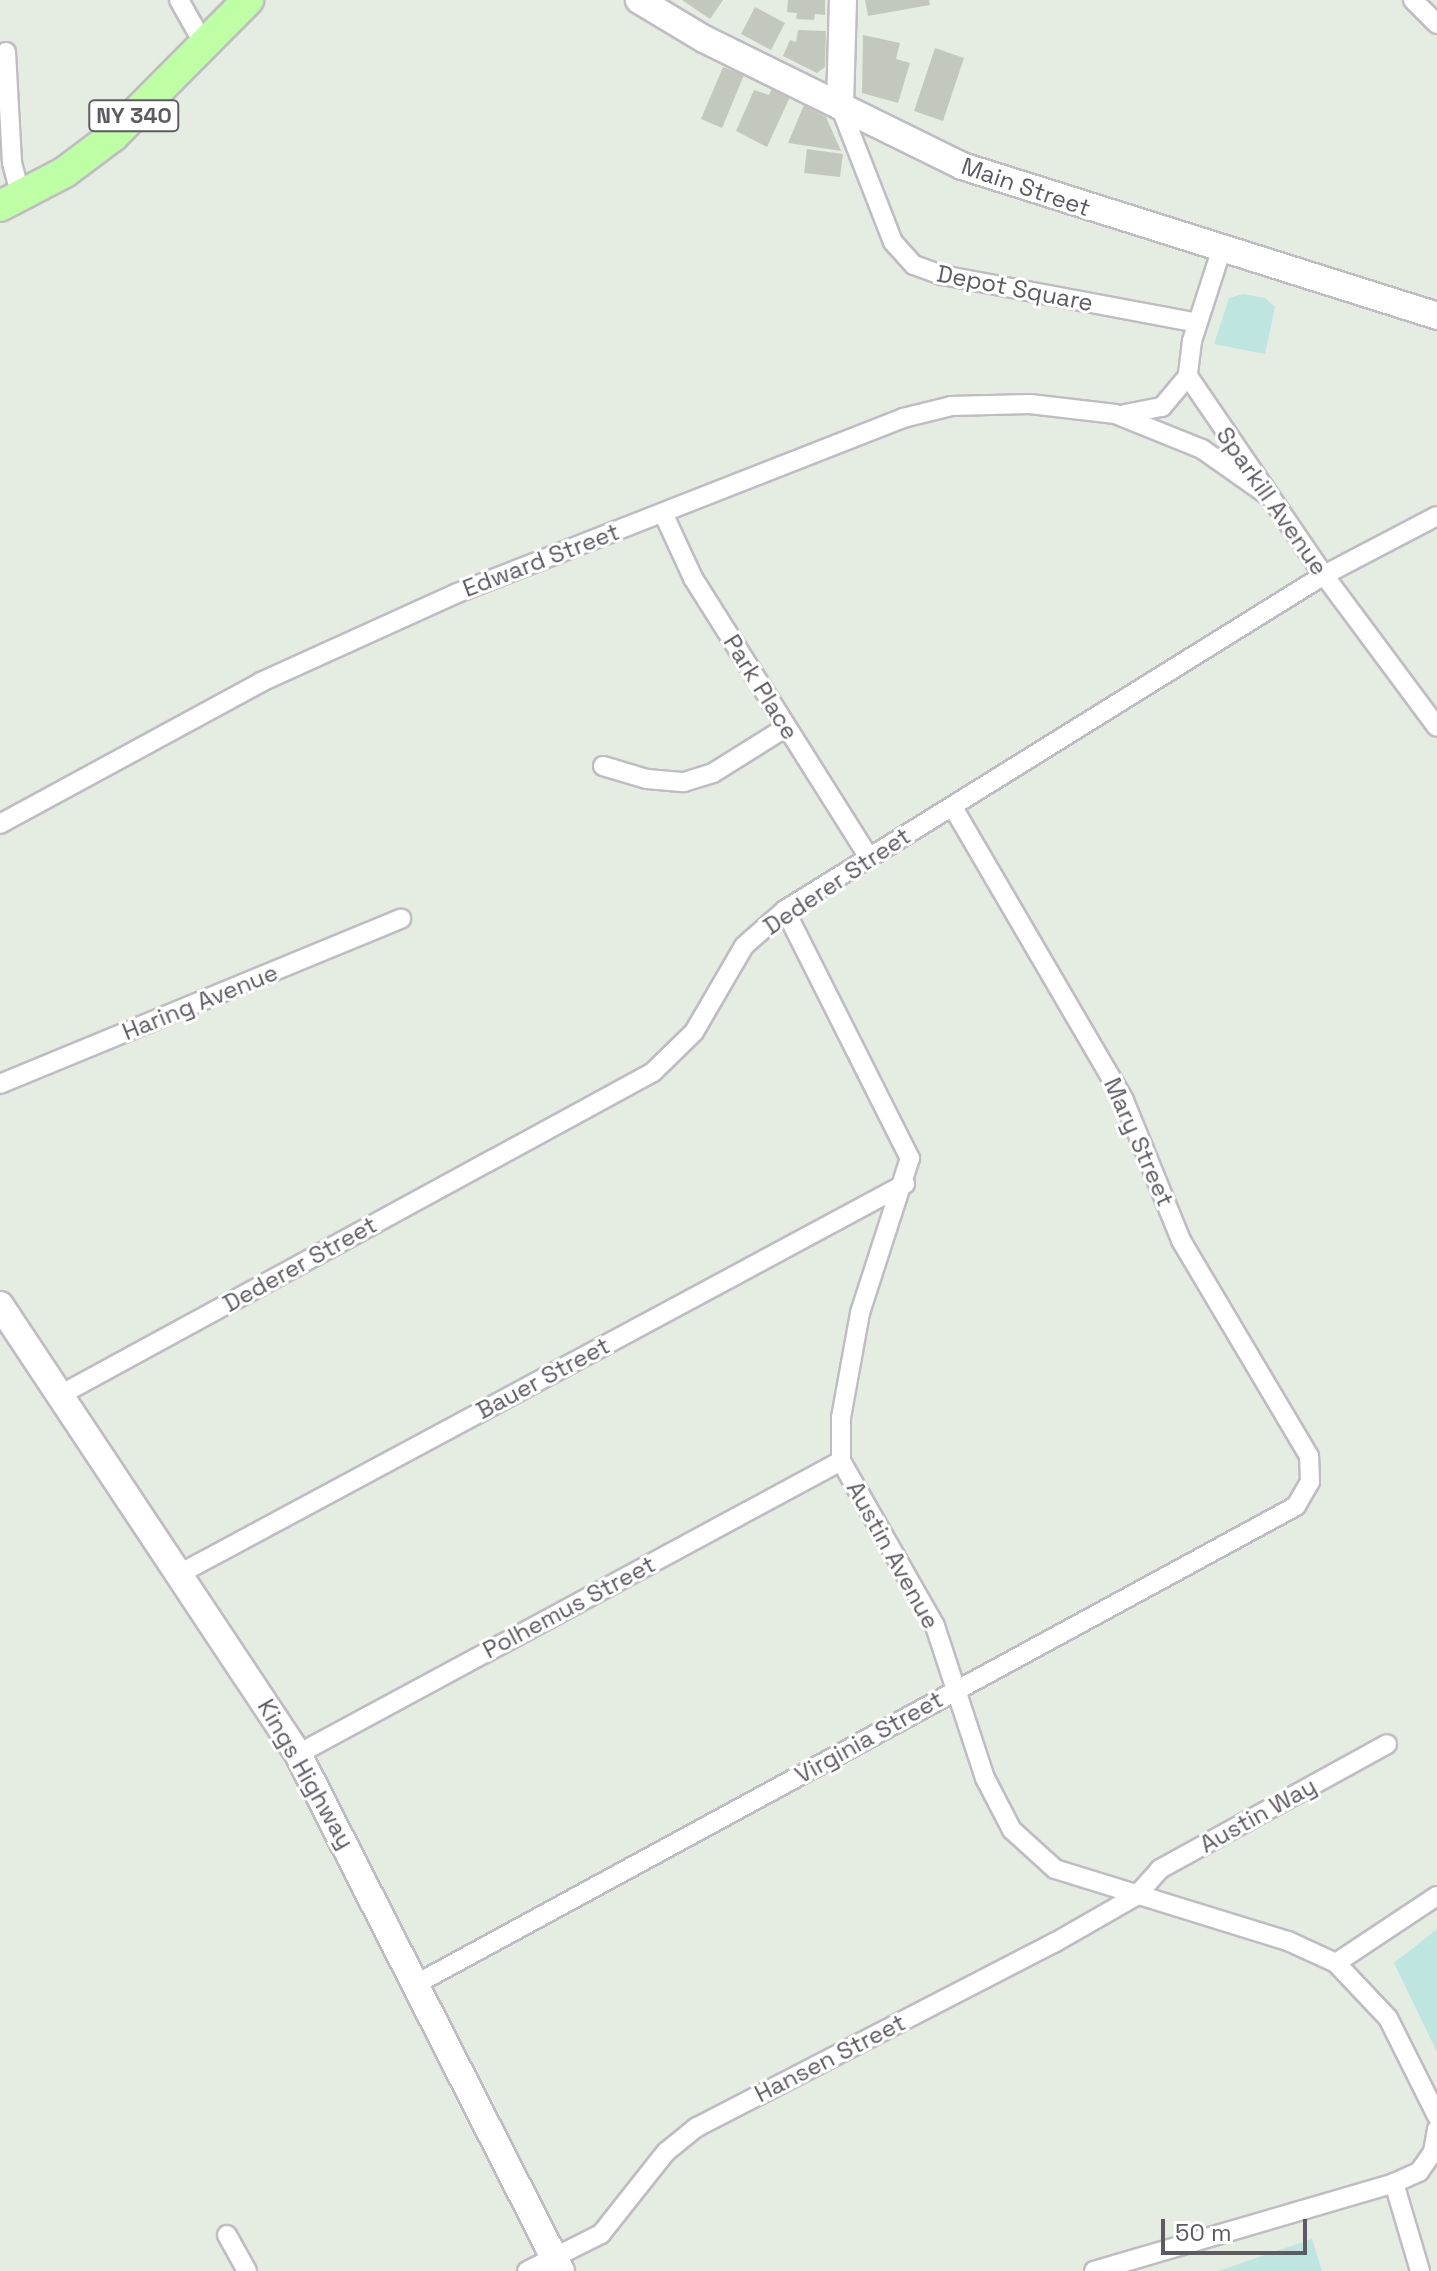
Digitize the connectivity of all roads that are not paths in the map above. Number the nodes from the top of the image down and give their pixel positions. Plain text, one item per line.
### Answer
1 (179, 0) edge
2 (248, 0) edge
3 (639, 0) edge
4 (843, 0) edge
5 (1413, 0) edge
6 (1437, 24) edge
7 (205, 46) junction
8 (6, 52) dead end
9 (840, 106) junction
10 (11, 202) edge
11 (1221, 251) junction
12 (1437, 316) edge
13 (1198, 323) junction
14 (1188, 376) junction
15 (1115, 414) junction
16 (1266, 494) junction
17 (663, 513) junction
18 (1437, 516) edge
19 (1324, 575) junction
20 (1437, 727) edge
21 (785, 728) junction
22 (603, 766) dead end
23 (953, 807) junction
24 (0, 824) edge
25 (868, 856) junction
26 (785, 910) junction
27 (401, 919) dead end
28 (0, 1084) edge
29 (905, 1184) junction
30 (1, 1309) edge
31 (62, 1394) junction
32 (841, 1461) junction
33 (1310, 1482) joint
34 (181, 1573) junction
35 (956, 1690) junction
36 (1387, 1744) dead end
37 (298, 1754) junction
38 (1136, 1896) junction
39 (1437, 1896) edge
40 (1336, 1963) junction
41 (418, 1983) junction
42 (1437, 2116) edge
43 (1437, 2129) edge
44 (1394, 2183) junction
45 (227, 2235) dead end
46 (557, 2265) edge
47 (247, 2271) edge
48 (527, 2271) edge
49 (1094, 2271) edge
50 (1420, 2271) edge

1 - 7 street
2 - 7 main road, NY 340
3 - 9 street, Main Street
4 - 9 street
5 - 6 street
7 - 10 main road, NY 340
8 - 10 street
9 - 11 street, Main Street
9 - 13 street, Depot Square
11 - 12 street, Main Street
11 - 13 street
13 - 14 street
14 - 15 street
14 - 16 street, Sparkill Avenue
15 - 16 street
15 - 17 street, Edward Street
16 - 19 street, Sparkill Avenue
17 - 21 street, Park Place
17 - 24 street, Edward Street
18 - 19 street, Dederer Street
19 - 20 street, Sparkill Avenue
19 - 23 street, Dederer Street
21 - 22 street
21 - 25 street, Park Place
23 - 25 street, Dederer Street
23 - 33 street, Mary Street
25 - 26 street, Dederer Street
26 - 29 street, Austin Avenue
26 - 31 street, Dederer Street
27 - 28 street, Haring Avenue
29 - 32 street, Austin Avenue
29 - 34 street, Bauer Street
30 - 31 street, Kings Highway
31 - 34 street, Kings Highway
32 - 35 street, Austin Avenue
32 - 37 street, Polhemus Street
33 - 35 street, Virginia Street
34 - 37 street, Kings Highway
35 - 38 street, Austin Avenue
35 - 41 street, Virginia Street
36 - 38 street, Austin Way
37 - 41 street, Kings Highway
38 - 40 street, Austin Avenue
38 - 46 street, Hansen Street
39 - 40 street
40 - 42 street, Austin Avenue
41 - 46 street, Kings Highway
43 - 44 street
44 - 49 street
44 - 50 street
45 - 47 street
46 - 48 street, Hansen Street

